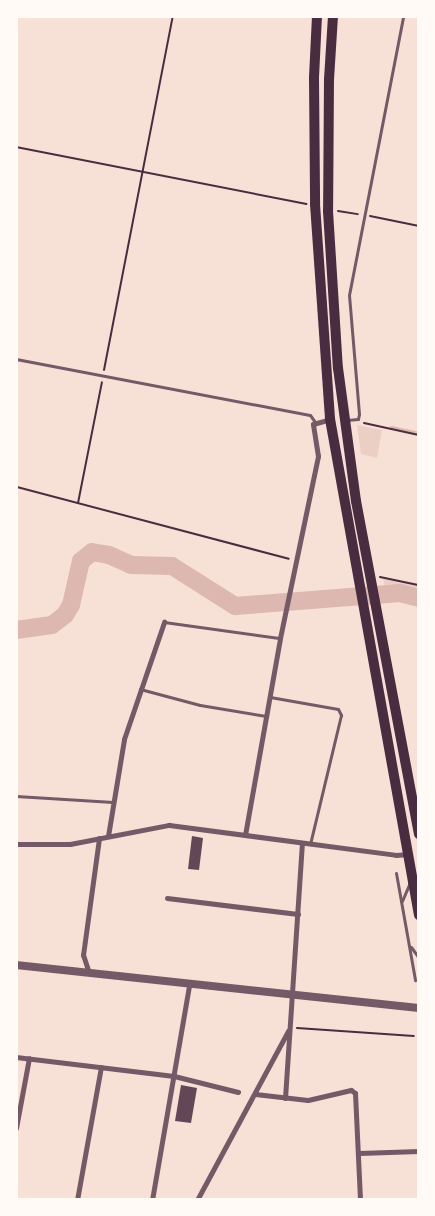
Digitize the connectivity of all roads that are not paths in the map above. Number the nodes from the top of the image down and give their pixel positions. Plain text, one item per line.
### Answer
1 (317, 16) edge
2 (333, 16) edge
3 (403, 16) edge
4 (16, 359) edge
5 (330, 419) junction
6 (344, 421) junction
7 (315, 422) junction
8 (164, 622) joint
9 (280, 638) junction
10 (139, 689) junction
11 (270, 697) junction
12 (266, 716) junction
13 (16, 796) edge
14 (113, 802) junction
15 (419, 834) edge
16 (245, 835) junction
17 (108, 836) junction
18 (99, 838) junction
19 (16, 844) edge
20 (302, 844) junction
21 (310, 845) junction
22 (408, 854) junction
23 (396, 873) dead end
24 (412, 878) junction
25 (167, 898) dead end
26 (402, 902) junction
27 (298, 914) junction
28 (419, 914) edge
29 (410, 946) junction
30 (419, 958) edge
31 (16, 965) edge
32 (89, 973) junction
33 (415, 980) dead end
34 (190, 985) junction
35 (292, 995) junction
36 (419, 1008) edge
37 (290, 1028) junction
38 (16, 1057) edge
39 (29, 1058) junction
40 (101, 1067) junction
41 (174, 1076) junction
42 (238, 1092) dead end
43 (255, 1094) junction
44 (285, 1098) junction
45 (16, 1128) edge
46 (419, 1151) edge
47 (359, 1153) junction
48 (78, 1200) edge
49 (152, 1200) edge
50 (197, 1200) edge
51 (360, 1200) edge

1 - 5 highway
2 - 6 highway
3 - 6 lane
4 - 7 lane
5 - 7 street
5 - 22 highway
6 - 15 highway
7 - 9 street
8 - 9 lane
8 - 10 street
9 - 11 street
10 - 12 lane
10 - 14 street
11 - 12 street
11 - 21 lane
12 - 16 street
13 - 14 lane
14 - 17 street
16 - 17 street
16 - 20 street
17 - 18 street
18 - 19 street
18 - 32 street
20 - 21 street
20 - 27 street
21 - 22 street
22 - 24 highway
23 - 26 lane
24 - 26 lane
24 - 28 highway
25 - 27 street
26 - 29 lane
27 - 35 street
29 - 30 lane
29 - 33 lane
31 - 32 street
32 - 34 street
34 - 35 street
34 - 41 street
35 - 36 street
35 - 37 street
37 - 43 street
37 - 44 street
38 - 39 street
39 - 40 street
39 - 45 street
40 - 41 street
40 - 48 street
41 - 42 street
41 - 49 street
43 - 44 street
43 - 50 street
44 - 47 street
46 - 47 street
47 - 51 street

